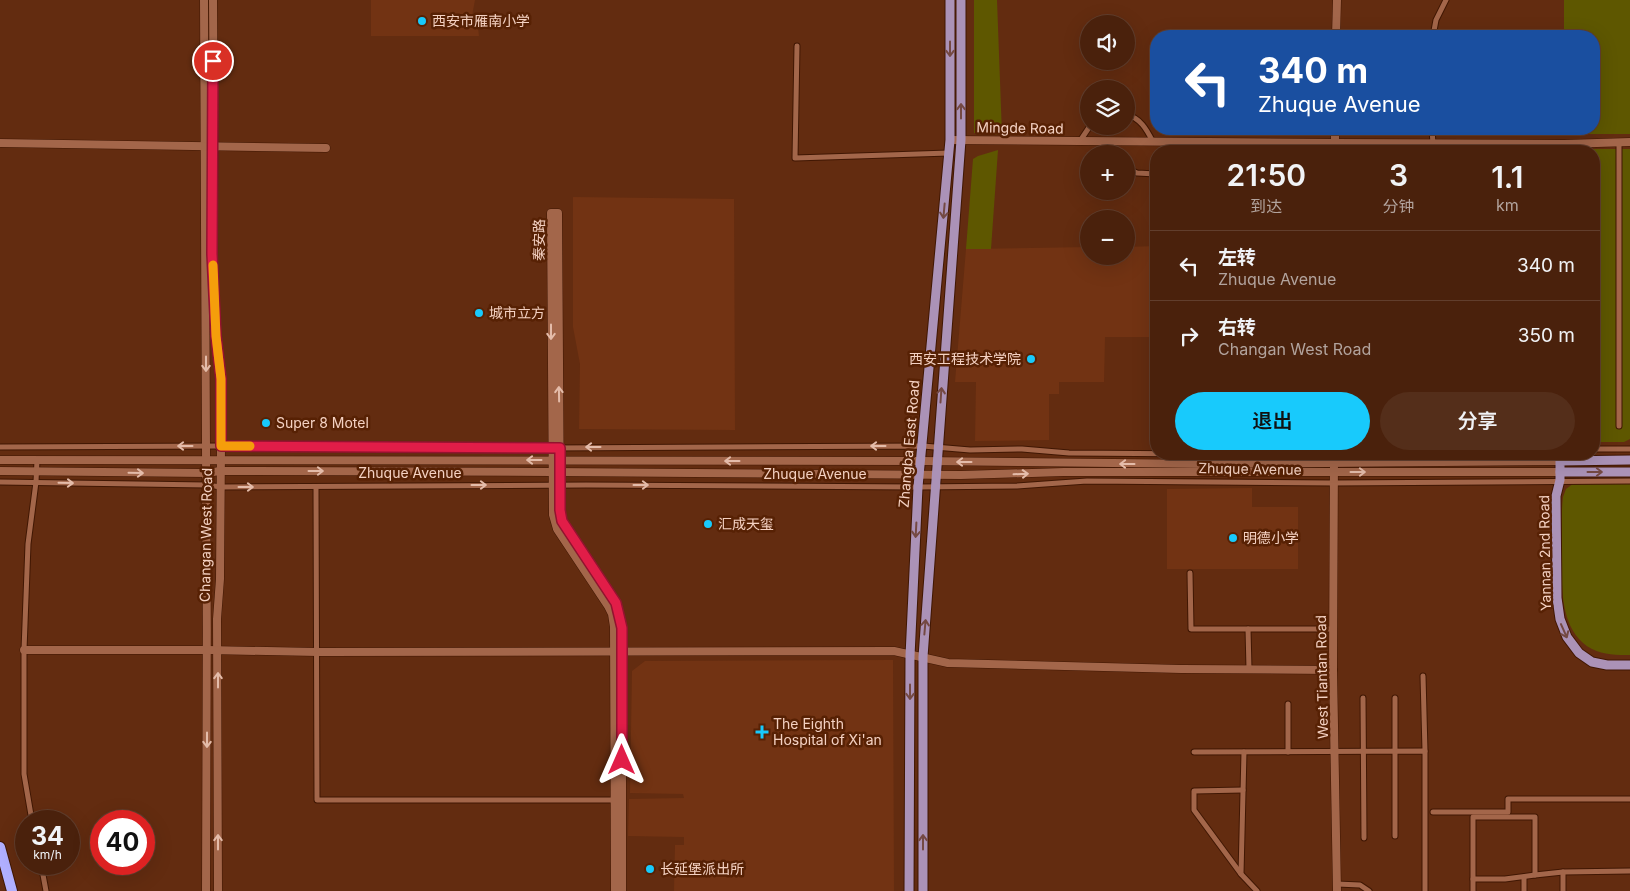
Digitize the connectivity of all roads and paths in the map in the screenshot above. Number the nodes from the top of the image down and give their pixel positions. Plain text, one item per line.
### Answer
1 (204, 0) edge
2 (213, 0) edge
3 (950, 0) edge
4 (961, 0) edge
5 (1337, 0) edge
6 (1446, 0) edge
7 (1336, 30) edge
8 (1434, 30) edge
9 (797, 46) dead end
10 (1135, 118) edge
11 (1084, 135) edge
12 (1432, 135) edge
13 (950, 140) junction
14 (961, 140) junction
15 (1080, 141) junction
16 (1101, 141) junction
17 (1153, 142) junction
18 (1194, 142) junction
19 (1619, 142) junction
20 (1630, 142) edge
21 (0, 143) edge
22 (1433, 144) junction
23 (205, 145) junction
24 (214, 145) junction
25 (1104, 145) edge
26 (1193, 145) edge
27 (1279, 145) edge
28 (1400, 145) edge
29 (1466, 145) edge
30 (1592, 145) edge
31 (326, 148) dead end
32 (948, 153) junction
33 (1135, 172) edge
34 (1150, 174) edge
35 (1619, 426) dead end
36 (206, 446) junction
37 (221, 446) junction
38 (923, 446) junction
39 (938, 447) junction
40 (0, 448) edge
41 (556, 448) junction
42 (1600, 449) edge
43 (1630, 449) edge
44 (1150, 455) edge
45 (1600, 459) edge
46 (0, 460) edge
47 (37, 460) junction
48 (206, 460) junction
49 (556, 460) junction
50 (1150, 460) edge
51 (1334, 460) edge
52 (1560, 460) edge
53 (1630, 460) edge
54 (221, 461) junction
55 (921, 461) junction
56 (937, 462) junction
57 (0, 471) edge
58 (220, 471) junction
59 (37, 472) junction
60 (556, 472) junction
61 (1334, 472) junction
62 (1630, 472) edge
63 (206, 473) junction
64 (919, 475) junction
65 (937, 475) junction
66 (1560, 476) junction
67 (1630, 480) edge
68 (0, 482) edge
69 (36, 482) junction
70 (1333, 483) junction
71 (556, 485) junction
72 (206, 486) junction
73 (221, 487) junction
74 (316, 487) junction
75 (918, 487) junction
76 (936, 487) junction
77 (1190, 573) dead end
78 (1248, 629) junction
79 (1329, 629) dead end
80 (24, 650) junction
81 (208, 650) junction
82 (218, 651) junction
83 (619, 651) junction
84 (316, 652) junction
85 (910, 656) junction
86 (923, 657) junction
87 (1630, 665) edge
88 (1249, 669) junction
89 (1334, 670) junction
90 (1424, 676) dead end
91 (1363, 698) dead end
92 (1395, 698) dead end
93 (1288, 704) dead end
94 (1396, 751) junction
95 (1425, 751) junction
96 (1194, 752) dead end
97 (1244, 752) junction
98 (1288, 752) junction
99 (1335, 752) junction
100 (1364, 752) junction
101 (1243, 790) junction
102 (1630, 799) edge
103 (615, 800) junction
104 (30, 810) edge
105 (1433, 812) dead end
106 (1395, 836) dead end
107 (1364, 838) dead end
108 (0, 847) edge
109 (1630, 871) edge
110 (1563, 872) junction
111 (1241, 874) junction
112 (43, 875) edge
113 (1535, 876) junction
114 (1524, 877) junction
115 (1473, 879) junction
116 (1337, 888) edge
117 (12, 891) edge
118 (46, 891) edge
119 (206, 891) edge
120 (218, 891) edge
121 (615, 891) edge
122 (622, 891) edge
123 (909, 891) edge
124 (923, 891) edge
125 (1257, 891) edge
126 (1369, 891) edge
127 (1425, 891) edge
128 (1473, 891) edge
129 (1524, 891) edge
130 (1563, 891) edge

1 - 23 main road, Changan West Road
2 - 24 main road, Changan West Road
3 -> 13 main road, Zhangba East Road
14 -> 4 main road, Zhangba East Road
5 - 7 main road
6 - 8 street
9 - 32 street
10 - 17 street
11 - 15 street
12 - 22 street
13 - 14 main road, Mingde Road
13 - 32 main road, Zhangba East Road
14 - 15 main road, Mingde Road
39 -> 14 main road, Zhangba East Road
15 - 16 main road, Mingde Road
16 - 17 main road, Mingde Road
16 - 25 street
17 - 18 main road, Mingde Road
18 - 26 street
18 - 27 main road, Mingde Road
19 - 20 main road, Mingde Road
19 - 30 main road, Mingde Road
19 - 35 street
21 - 23 main road
22 - 28 main road, Mingde Road
22 - 29 main road, Mingde Road
23 - 24 main road
23 -> 36 main road, Changan West Road
24 - 31 main road
24 - 37 main road, Changan West Road
32 -> 38 main road, Zhangba East Road
33 - 34 street
36 - 37 street, Zhuque Avenue
36 -> 40 street, Zhuque Avenue
36 - 48 main road, Changan West Road
37 - 41 street, Zhuque Avenue
37 - 54 main road, Changan West Road
38 - 39 street, Zhuque Avenue
38 -> 41 street, Zhuque Avenue
38 - 55 main road, Zhangba East Road
39 - 44 street, Zhuque Avenue
39 - 56 main road, Zhangba East Road
41 -> 41 main road, 秦安路
41 - 49 main road, 秦安路
42 - 43 street
45 - 53 main road
46 - 47 main road, Zhuque Avenue
47 - 48 main road, Zhuque Avenue
47 - 59 street
48 - 54 main road, Zhuque Avenue
48 - 63 main road, Changan West Road
49 -> 54 main road, Zhuque Avenue
55 -> 49 main road, Zhuque Avenue
49 - 60 main road, 秦安路
50 -> 56 main road, Zhuque Avenue
51 - 61 main road, West Tiantan Road
52 - 66 main road, Yannan 2nd Road
54 - 58 main road, Changan West Road
55 - 56 main road, Zhuque Avenue
55 - 64 main road, Zhangba East Road
56 - 65 main road, Zhangba East Road
57 - 59 main road, Zhuque Avenue
58 -> 60 main road, Zhuque Avenue
58 - 63 main road, Zhuque Avenue
58 - 73 main road, Changan West Road
59 -> 63 main road, Zhuque Avenue
59 - 69 street
60 - 64 main road, Zhuque Avenue
60 - 71 main road, 秦安路
65 -> 61 main road, Zhuque Avenue
61 -> 66 main road, Zhuque Avenue
61 - 70 main road, West Tiantan Road
66 -> 62 main road
63 - 72 main road, Changan West Road
64 - 65 main road, Zhuque Avenue
64 - 75 main road, Zhangba East Road
65 - 76 main road, Zhangba East Road
66 - 67 street, Zhuque Avenue
66 - 70 street, Zhuque Avenue
66 -> 87 main road, Yannan 2nd Road
68 - 69 street, Zhuque Avenue
69 -> 72 street, Zhuque Avenue
69 - 80 street
70 - 76 street, Zhuque Avenue
70 - 89 main road, West Tiantan Road
74 -> 71 street, Zhuque Avenue
71 -> 75 street, Zhuque Avenue
71 - 83 main road, 秦安路
72 - 73 street, Zhuque Avenue
72 - 81 main road, Changan West Road
73 -> 74 street, Zhuque Avenue
73 - 82 main road, Changan West Road
74 - 84 street
75 - 76 street, Zhuque Avenue
75 -> 85 main road, Zhangba East Road
86 -> 76 main road, Zhangba East Road
77 - 78 street
78 - 79 street
78 - 88 street
80 - 81 main road
80 - 104 street
81 - 82 main road
81 -> 119 main road, Changan West Road
82 - 84 main road
120 -> 82 main road, Changan West Road
83 - 84 main road
83 - 85 main road
83 - 103 main road
83 - 122 main road
84 - 103 street
85 - 86 main road
85 -> 123 main road, Zhangba East Road
86 - 88 main road
124 -> 86 main road, Zhangba East Road
88 - 89 main road
89 - 99 main road, West Tiantan Road
90 - 95 street
91 - 100 street
92 - 94 street
93 - 98 street
94 - 95 street
94 - 100 street
94 - 106 street
95 - 127 street
96 - 97 street
97 - 98 street
97 - 101 street
98 - 99 street
99 - 100 street
99 - 116 main road, West Tiantan Road
100 - 107 street
101 - 111 street
101 - 111 street
102 - 105 street
103 - 121 main road
108 - 117 highway
109 - 110 street
110 - 113 street
110 - 130 street
111 - 125 street
112 - 118 street
113 - 114 street
113 - 115 street
114 - 115 street
114 - 129 street
115 - 128 street
116 - 126 street

